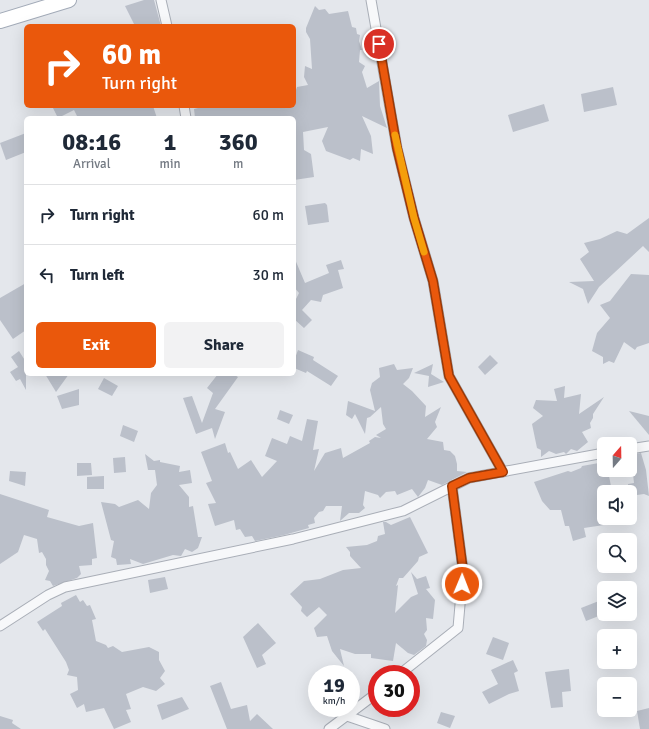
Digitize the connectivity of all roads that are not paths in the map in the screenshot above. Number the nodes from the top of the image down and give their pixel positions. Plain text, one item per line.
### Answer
1 (161, 0) edge
2 (371, 0) edge
3 (63, 1) edge
4 (0, 21) edge
5 (167, 24) edge
6 (649, 446) edge
7 (637, 448) edge
8 (597, 454) edge
9 (503, 472) junction
10 (452, 486) junction
11 (0, 626) edge
12 (411, 665) edge
13 (368, 700) edge
14 (360, 706) edge
15 (346, 717) edge
16 (350, 717) edge
17 (329, 729) edge
18 (385, 729) edge

1 - 5 street
2 - 9 street
3 - 4 main road
6 - 7 street
8 - 9 street
9 - 10 street
10 - 11 street
10 - 12 street
13 - 14 street
15 - 17 street
16 - 18 street

